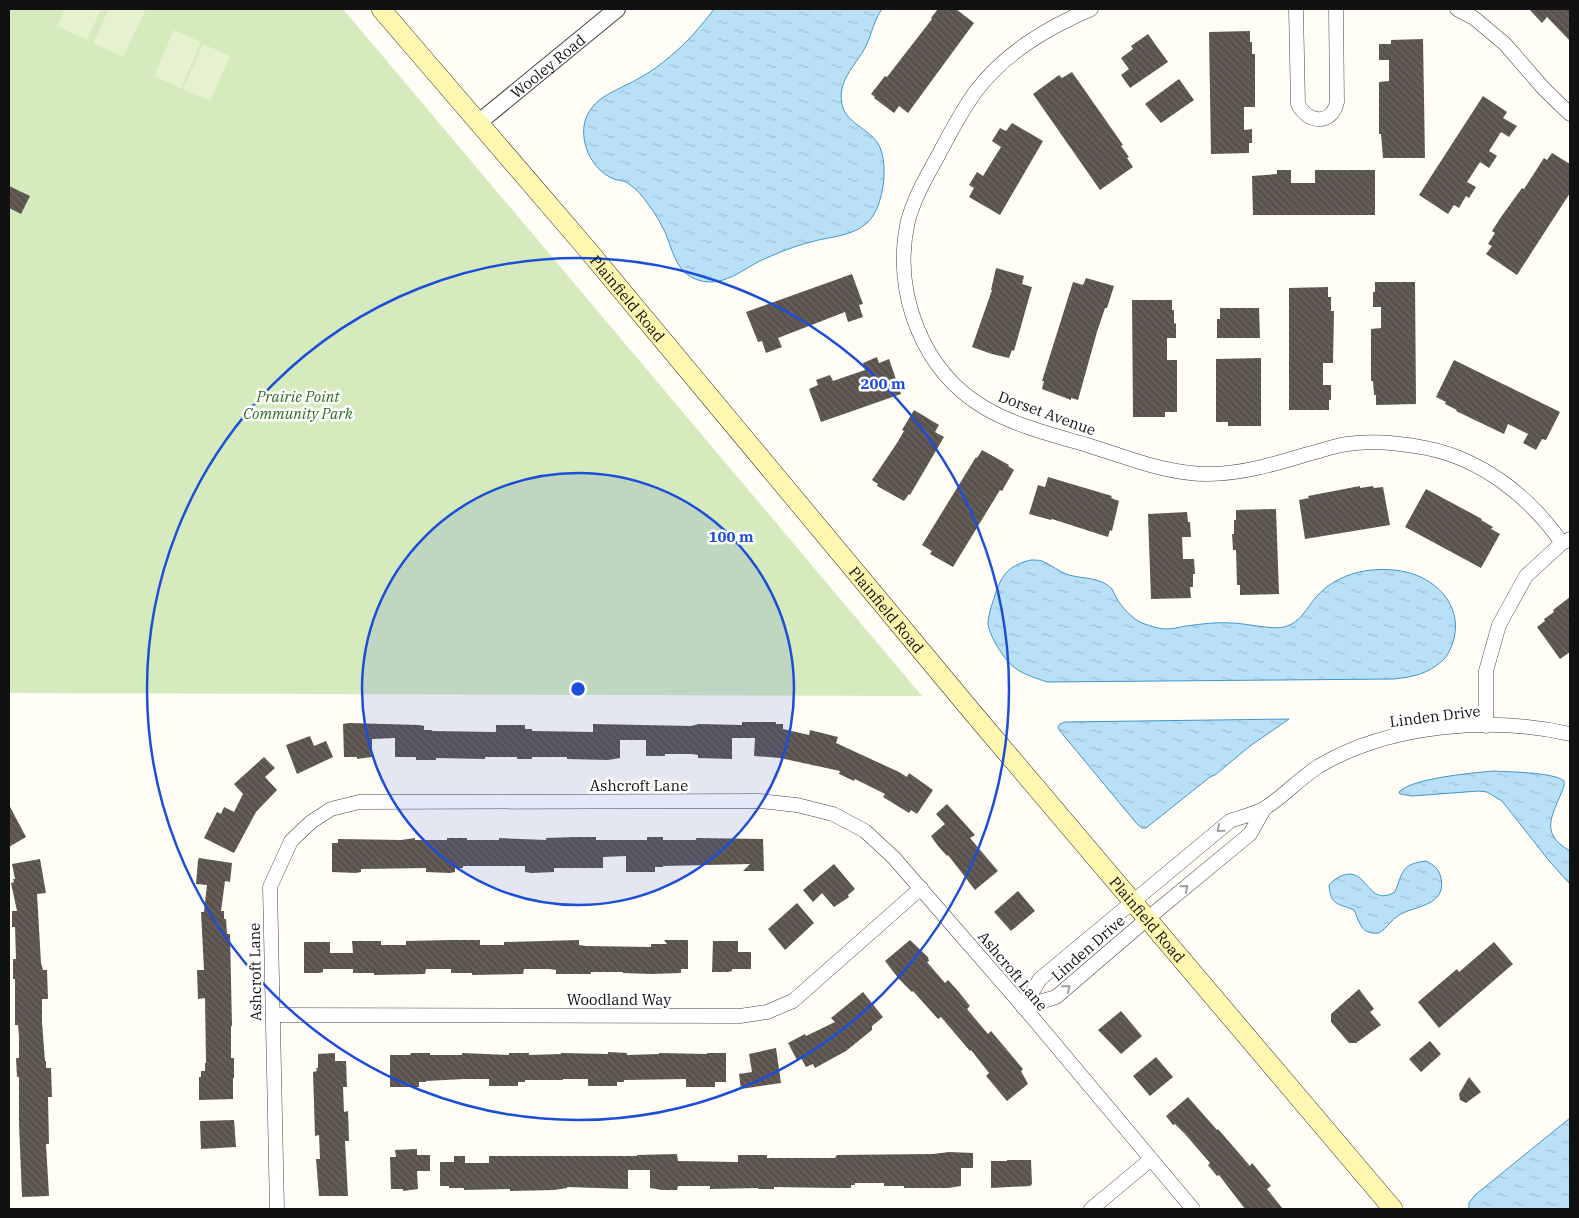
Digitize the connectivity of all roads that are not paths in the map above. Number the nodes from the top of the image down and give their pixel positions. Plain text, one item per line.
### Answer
1 (381, 9) edge
2 (617, 9) edge
3 (1091, 9) edge
4 (1296, 9) edge
5 (1336, 9) edge
6 (1457, 9) edge
7 (1570, 114) edge
8 (478, 123) junction
9 (1566, 541) edge
10 (1486, 726) junction
11 (1570, 734) edge
12 (1264, 809) junction
13 (921, 888) junction
14 (1133, 903) junction
15 (1147, 919) junction
16 (1023, 1007) junction
17 (272, 1015) junction
18 (1150, 1160) junction
19 (277, 1209) edge
20 (1091, 1209) edge
21 (1193, 1209) edge
22 (1393, 1209) edge

1 - 8 main road, Plainfield Road
2 - 8 street, Wooley Road
3 - 9 street, Dorset Avenue
4 - 5 street
6 - 7 street
8 - 14 main road, Plainfield Road
9 - 10 street
10 - 11 street, Linden Drive
10 - 12 street, Linden Drive
12 -> 14 street, Linden Drive
15 -> 12 street, Linden Drive
13 - 16 street, Ashcroft Lane
13 - 17 street, Woodland Way
13 - 17 street, Ashcroft Lane
14 - 15 main road, Plainfield Road
14 - 16 street, Linden Drive
16 -> 15 street, Linden Drive
15 - 22 main road, Plainfield Road
16 - 18 street, Ashcroft Lane
17 - 19 street, Ashcroft Lane
18 - 20 street
18 - 21 street, Ashcroft Lane

